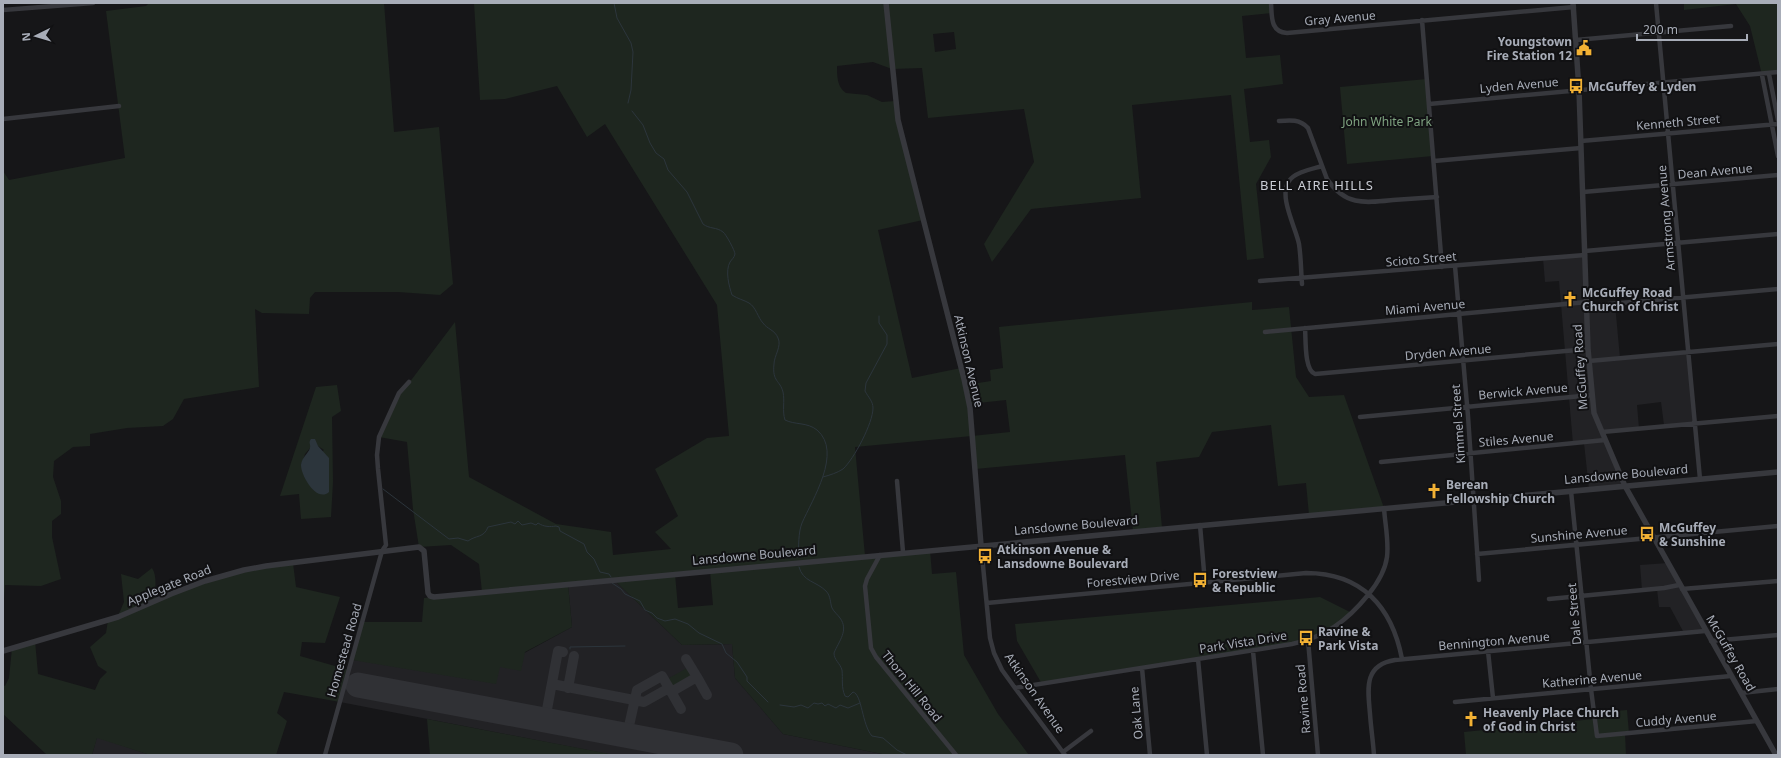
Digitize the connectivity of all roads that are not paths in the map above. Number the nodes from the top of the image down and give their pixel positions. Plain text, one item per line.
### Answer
1 (92, 3) edge
2 (886, 3) edge
3 (1271, 3) edge
4 (1656, 3) edge
5 (1573, 5) edge
6 (3, 10) edge
7 (1422, 20) junction
8 (1731, 26) dead end
9 (1659, 33) junction
10 (1576, 40) junction
11 (1778, 72) edge
12 (1769, 74) junction
13 (1762, 75) junction
14 (1664, 83) junction
15 (1579, 90) junction
16 (1429, 104) junction
17 (119, 106) dead end
18 (3, 119) edge
19 (1778, 120) edge
20 (1280, 121) dead end
21 (1772, 124) junction
22 (1778, 124) edge
23 (1668, 134) junction
24 (1581, 141) junction
25 (1581, 148) junction
26 (1778, 156) edge
27 (1434, 161) junction
28 (1322, 166) junction
29 (1778, 175) edge
30 (1673, 185) junction
31 (1583, 192) junction
32 (1437, 197) junction
33 (1778, 234) edge
34 (1678, 243) junction
35 (1585, 253) junction
36 (1455, 266) junction
37 (1442, 267) junction
38 (1260, 281) dead end
39 (1302, 281) junction
40 (1778, 289) edge
41 (1683, 298) junction
42 (1587, 304) junction
43 (1459, 314) junction
44 (1305, 328) junction
45 (1265, 332) dead end
46 (1778, 344) edge
47 (1588, 349) junction
48 (1688, 353) junction
49 (1463, 360) junction
50 (1589, 361) junction
51 (409, 382) dead end
52 (1592, 395) junction
53 (1467, 407) junction
54 (1778, 416) edge
55 (1360, 417) dead end
56 (1694, 423) junction
57 (1602, 432) junction
58 (1605, 440) junction
59 (1470, 453) junction
60 (1381, 462) dead end
61 (1778, 472) edge
62 (1700, 479) junction
63 (896, 481) dead end
64 (1625, 486) junction
65 (1571, 491) junction
66 (1474, 500) junction
67 (1384, 508) junction
68 (1200, 525) junction
69 (1778, 526) edge
70 (1653, 537) junction
71 (1576, 544) junction
72 (981, 545) junction
73 (419, 548) joint
74 (382, 551) junction
75 (904, 552) junction
76 (1478, 554) junction
77 (880, 555) junction
78 (1479, 580) dead end
79 (1778, 581) edge
80 (1205, 583) junction
81 (1681, 587) junction
82 (1368, 594) junction
83 (1582, 595) junction
84 (1549, 599) dead end
85 (987, 603) junction
86 (1705, 631) junction
87 (1778, 635) edge
88 (1308, 640) junction
89 (1711, 641) junction
90 (1586, 642) junction
91 (3, 651) edge
92 (1253, 651) junction
93 (1488, 651) junction
94 (1198, 659) junction
95 (1402, 659) junction
96 (1142, 668) junction
97 (1731, 676) junction
98 (1015, 688) junction
99 (1591, 689) junction
100 (1778, 689) edge
101 (1741, 693) junction
102 (1493, 698) junction
103 (1455, 702) dead end
104 (1757, 721) junction
105 (1091, 731) dead end
106 (1598, 736) joint
107 (1778, 745) edge
108 (1772, 746) junction
109 (1064, 754) edge
110 (325, 755) edge
111 (956, 755) edge
112 (1150, 755) edge
113 (1206, 755) edge
114 (1263, 755) edge
115 (1318, 755) edge
116 (1374, 755) edge
117 (1776, 755) edge

1 - 6 street
2 - 72 street, Atkinson Avenue
3 - 7 street, Gray Avenue
4 - 9 street, Armstrong Avenue
5 - 7 street, Gray Avenue
5 - 10 street, McGuffey Road
7 - 16 street
8 - 9 street
9 - 10 street
9 - 14 street, Armstrong Avenue
10 - 15 street, McGuffey Road
11 - 12 street, Lyden Avenue
12 - 13 street, Lyden Avenue
12 - 19 street
13 - 14 street, Lyden Avenue
13 - 21 street
14 - 15 street, Lyden Avenue
14 - 23 street, Armstrong Avenue
15 - 16 street, Lyden Avenue
15 - 24 street, McGuffey Road
16 - 27 street
17 - 18 street
20 - 28 street
21 - 22 street, Kenneth Street
21 - 23 street, Kenneth Street
21 - 26 street
23 - 24 street, Kenneth Street
23 - 30 street, Armstrong Avenue
24 - 25 street, McGuffey Road
25 - 27 street
25 - 31 street, McGuffey Road
27 - 32 street
28 - 32 street
28 - 39 street
29 - 30 street, Dean Avenue
30 - 31 street, Dean Avenue
30 - 34 street, Armstrong Avenue
31 - 35 street, McGuffey Road
32 - 37 street
33 - 34 street, Scioto Street
34 - 35 street, Scioto Street
34 - 41 street, Armstrong Avenue
35 - 36 street, Scioto Street
35 - 42 street, McGuffey Road
36 - 37 street, Scioto Street
36 - 43 street, Kimmel Street
37 - 39 street, Scioto Street
38 - 39 street, Scioto Street
40 - 41 street, Miami Avenue
41 - 42 street, Miami Avenue
41 - 48 street, Armstrong Avenue
42 - 43 street, Miami Avenue
42 - 47 street, McGuffey Road
43 - 44 street, Miami Avenue
43 - 49 street, Kimmel Street
44 - 45 street, Miami Avenue
44 - 49 street, Dryden Avenue
46 - 48 street
47 - 49 street, Dryden Avenue
47 - 50 street, McGuffey Road
48 - 50 street
48 - 56 street, Armstrong Avenue
49 - 53 street, Kimmel Street
50 - 52 street, McGuffey Road
51 - 74 street, Homestead Road
52 - 53 street, Berwick Avenue
52 - 57 street, McGuffey Road
53 - 55 street, Berwick Avenue
53 - 59 street, Kimmel Street
54 - 56 street
56 - 57 street
56 - 62 street, Armstrong Avenue
57 - 58 street, McGuffey Road
58 - 59 street, Stiles Avenue
58 - 64 street, McGuffey Road
59 - 60 street, Stiles Avenue
59 - 66 street, Kimmel Street
61 - 62 street, Lansdowne Boulevard
62 - 64 street, Lansdowne Boulevard
63 - 75 street
64 - 65 street, Lansdowne Boulevard
64 - 70 street, McGuffey Road
65 - 66 street, Lansdowne Boulevard
65 - 71 street, Dale Street
66 - 67 street, Lansdowne Boulevard
66 - 76 street, Kimmel Street
67 - 68 street, Lansdowne Boulevard
67 - 82 street, Park Vista Drive
68 - 72 street, Lansdowne Boulevard
68 - 80 street
69 - 70 street, Sunshine Avenue
70 - 71 street, Sunshine Avenue
70 - 81 street, McGuffey Road
71 - 76 street, Sunshine Avenue
71 - 83 street, Dale Street
72 - 75 street, Lansdowne Boulevard
72 - 85 street, Atkinson Avenue
73 - 74 street, Applegate Road
73 - 77 street, Lansdowne Boulevard
74 - 91 street, Applegate Road
74 - 110 street, Homestead Road
75 - 77 street, Lansdowne Boulevard
76 - 78 street, Kimmel Street
77 - 111 street, Thorn Hill Road
79 - 81 street
80 - 82 street, Forestview Drive
80 - 85 street, Forestview Drive
81 - 83 street
81 - 86 street, McGuffey Road
82 - 88 street, Park Vista Drive
82 - 95 street, Forestview Drive
83 - 84 street
83 - 90 street, Dale Street
85 - 98 street, Atkinson Avenue
86 - 89 street, McGuffey Road
86 - 90 street, Bennington Avenue
87 - 89 street
88 - 92 street, Park Vista Drive
88 - 115 street, Ravine Road
89 - 97 street, McGuffey Road
90 - 93 street, Bennington Avenue
90 - 99 street, Dale Street
92 - 94 street, Park Vista Drive
92 - 114 street
93 - 95 street, Bennington Avenue
93 - 102 street
94 - 96 street, Park Vista Drive
94 - 113 street
95 - 116 street, Bennington Avenue
96 - 98 street, Park Vista Drive
96 - 112 street, Oak Lane
97 - 99 street, Katherine Avenue
97 - 101 street, McGuffey Road
98 - 109 street, Atkinson Avenue
99 - 102 street, Katherine Avenue
99 - 106 street, Dale Street
100 - 101 street
101 - 104 street, McGuffey Road
102 - 103 street, Katherine Avenue
104 - 106 street, Cuddy Avenue
104 - 108 street, McGuffey Road
105 - 109 street
107 - 108 street
108 - 117 street, McGuffey Road

